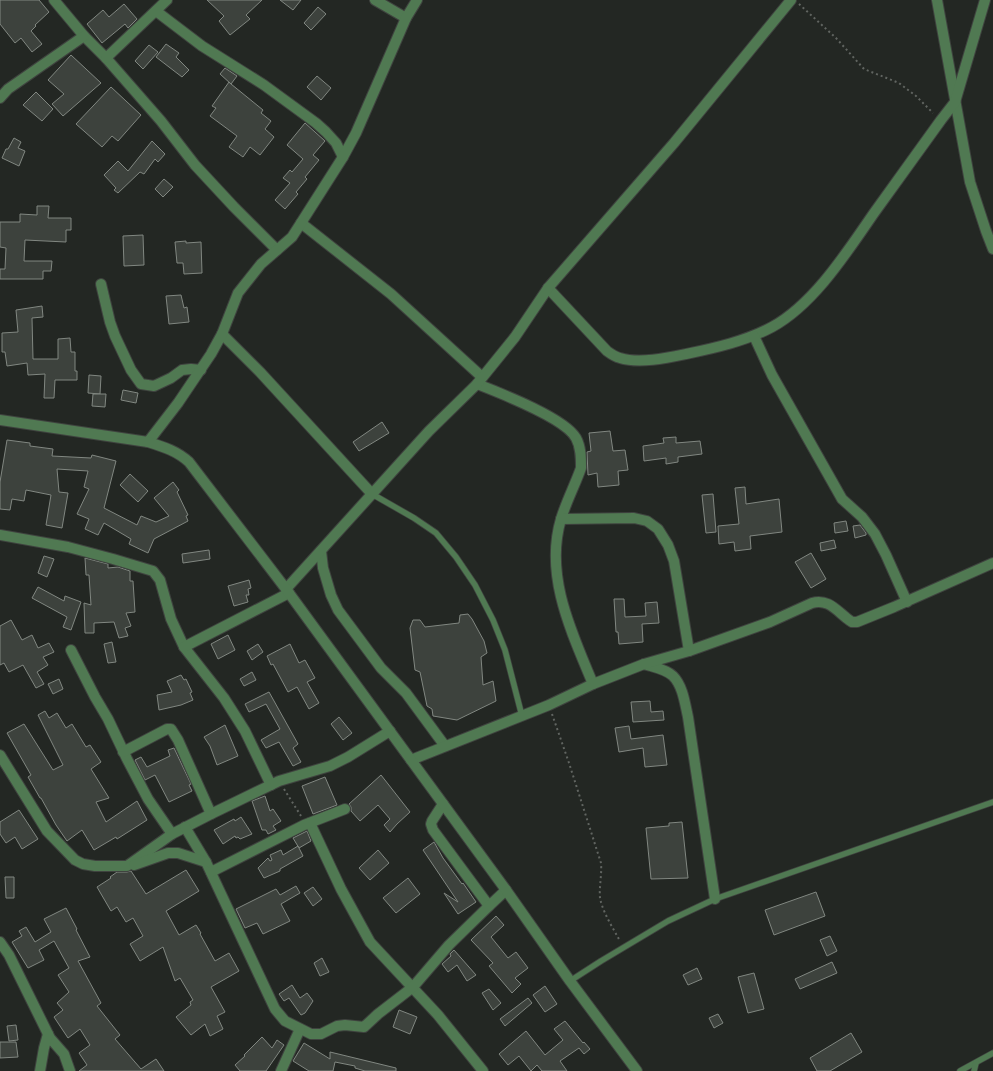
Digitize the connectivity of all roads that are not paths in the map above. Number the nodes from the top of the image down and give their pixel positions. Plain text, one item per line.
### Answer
1 (54, 0) edge
2 (167, 0) edge
3 (375, 0) edge
4 (417, 0) edge
5 (791, 0) edge
6 (937, 0) edge
7 (985, 0) edge
8 (156, 11) junction
9 (406, 18) junction
10 (84, 36) junction
11 (106, 58) junction
12 (0, 98) edge
13 (955, 102) junction
14 (343, 157) junction
15 (301, 224) junction
16 (993, 249) edge
17 (276, 250) junction
18 (101, 284) dead end
19 (548, 288) junction
20 (222, 334) junction
21 (754, 336) junction
22 (201, 370) junction
23 (480, 381) junction
24 (0, 420) edge
25 (148, 442) junction
26 (372, 494) junction
27 (560, 519) junction
28 (0, 535) edge
29 (321, 551) junction
30 (993, 563) edge
31 (287, 591) junction
32 (907, 602) junction
33 (184, 647) junction
34 (71, 650) dead end
35 (690, 651) junction
36 (644, 664) junction
37 (593, 684) junction
38 (522, 716) junction
39 (390, 731) junction
40 (446, 746) junction
41 (123, 752) junction
42 (0, 755) edge
43 (411, 760) junction
44 (275, 783) junction
45 (993, 802) edge
46 (443, 804) junction
47 (345, 809) dead end
48 (211, 814) junction
49 (308, 824) junction
50 (185, 827) junction
51 (172, 834) junction
52 (206, 862) junction
53 (127, 866) junction
54 (211, 872) junction
55 (506, 890) junction
56 (715, 899) junction
57 (488, 906) junction
58 (0, 942) edge
59 (570, 982) junction
60 (412, 987) junction
61 (300, 1029) junction
62 (48, 1034) junction
63 (993, 1053) edge
64 (976, 1063) junction
65 (40, 1071) edge
66 (70, 1071) edge
67 (281, 1071) edge
68 (483, 1071) edge
69 (638, 1071) edge
70 (960, 1071) edge
71 (974, 1071) edge

1 - 10 street
2 - 8 street
3 - 9 street
4 - 9 street
5 - 19 street
6 - 13 street
7 - 13 street
8 - 11 street
8 - 14 street
9 - 14 street
10 - 11 street
10 - 12 street
11 - 17 street
13 - 16 street
13 - 21 street
14 - 15 street
15 - 17 street
15 - 23 street
17 - 20 street
18 - 22 street
19 - 21 street
19 - 23 street
20 - 22 street
20 - 26 street
21 - 32 street
22 - 25 street
23 - 26 street
23 - 27 street
24 - 25 street
25 - 31 street
26 - 29 street
26 - 38 lane
27 - 35 street
27 - 37 street
28 - 33 street
29 - 31 street
29 - 40 street
30 - 32 street
31 - 33 street
31 - 39 street
32 - 35 street
33 - 44 street
34 - 41 street
35 - 36 street
36 - 37 street
36 - 56 street
37 - 38 street
38 - 40 street
39 - 43 street
39 - 44 street
40 - 43 street
41 - 48 street
41 - 51 street
42 - 53 street
43 - 46 street
44 - 48 street
45 - 56 lane
46 - 55 street
46 - 57 street
47 - 49 street
48 - 50 street
49 - 54 street
49 - 60 street
50 - 51 street
50 - 52 street
51 - 53 street
52 - 53 street
52 - 54 street
54 - 61 street
55 - 57 street
55 - 59 street
56 - 59 lane
57 - 60 street
58 - 62 street
59 - 69 street
60 - 61 street
60 - 68 street
61 - 67 street
62 - 65 street
62 - 66 street
63 - 64 lane
64 - 70 lane
64 - 71 lane

